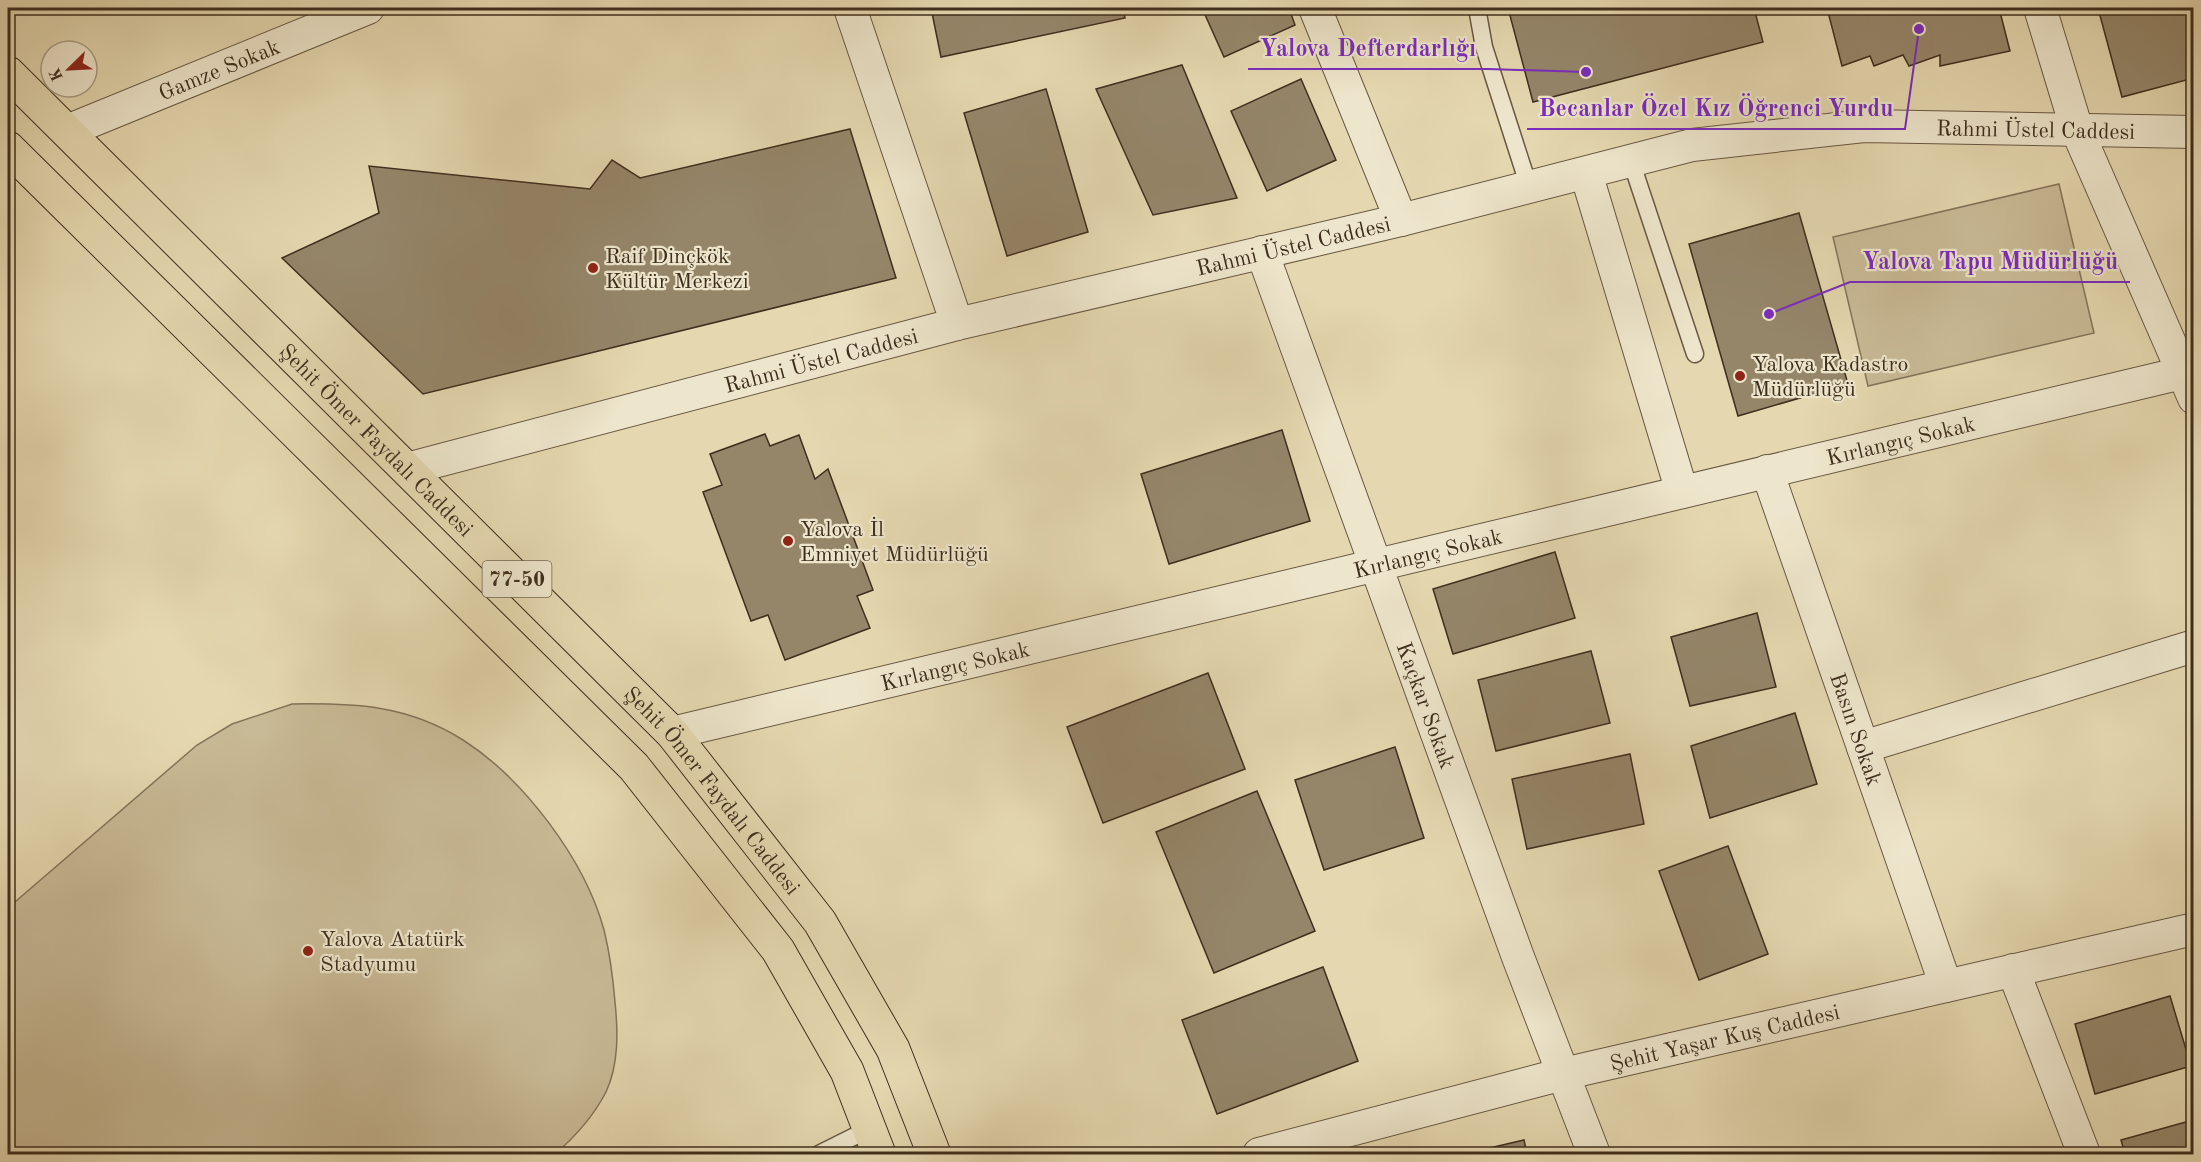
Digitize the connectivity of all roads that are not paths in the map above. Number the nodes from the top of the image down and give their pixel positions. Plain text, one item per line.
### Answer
1 (368, 8) edge
2 (850, 8) edge
3 (1314, 8) edge
4 (1477, 8) edge
5 (2040, 8) edge
6 (8, 73) edge
7 (2077, 130) junction
8 (67, 131) junction
9 (2193, 132) edge
10 (11, 159) edge
11 (1631, 161) junction
12 (1586, 173) junction
13 (1529, 187) junction
14 (1401, 220) junction
15 (1262, 252) junction
16 (957, 324) junction
17 (1695, 354) dead end
18 (2188, 385) edge
19 (407, 469) junction
20 (1767, 471) junction
21 (1682, 492) junction
22 (1375, 565) junction
23 (2193, 646) edge
24 (672, 733) junction
25 (1863, 747) junction
26 (2193, 929) edge
27 (2013, 970) junction
28 (1946, 986) junction
29 (1563, 1074) junction
30 (874, 1142) edge
31 (819, 1155) edge
32 (934, 1155) edge
33 (1259, 1155) edge
34 (1594, 1155) edge
35 (2084, 1155) edge

1 - 8 street, Gamze Sokak
2 - 16 street
3 - 14 street
4 - 13 lane
5 - 7 street
6 - 8 main road, Şehit Ömer Faydalı Caddesi / 77-50
7 - 9 street, Rahmi Üstel Caddesi
7 - 11 street, Rahmi Üstel Caddesi
7 - 18 street
8 - 10 main road
8 - 19 main road, Şehit Ömer Faydalı Caddesi / 77-50
10 - 30 main road, Şehit Ömer Faydalı Caddesi / 77-50
11 - 12 street, Rahmi Üstel Caddesi
11 - 17 lane
12 - 13 street, Rahmi Üstel Caddesi
12 - 21 street
13 - 14 street, Rahmi Üstel Caddesi
14 - 15 street, Rahmi Üstel Caddesi
15 - 16 street, Rahmi Üstel Caddesi
15 - 22 street, Kaçkar Sokak
16 - 19 street, Rahmi Üstel Caddesi
18 - 20 street, Kırlangıç Sokak
19 - 24 main road, Şehit Ömer Faydalı Caddesi / 77-50
20 - 21 street, Kırlangıç Sokak
20 - 25 street, Basın Sokak
21 - 22 street, Kırlangıç Sokak
22 - 24 street, Kırlangıç Sokak
22 - 29 street, Kaçkar Sokak
23 - 25 street
24 - 32 main road, Şehit Ömer Faydalı Caddesi / 77-50
25 - 28 street, Basın Sokak
26 - 27 street, Şehit Yaşar Kuş Caddesi
27 - 28 street, Şehit Yaşar Kuş Caddesi
27 - 35 street
28 - 29 street, Şehit Yaşar Kuş Caddesi
29 - 33 street, Şehit Yaşar Kuş Caddesi
29 - 34 street, Kaçkar Sokak
30 - 31 lane

